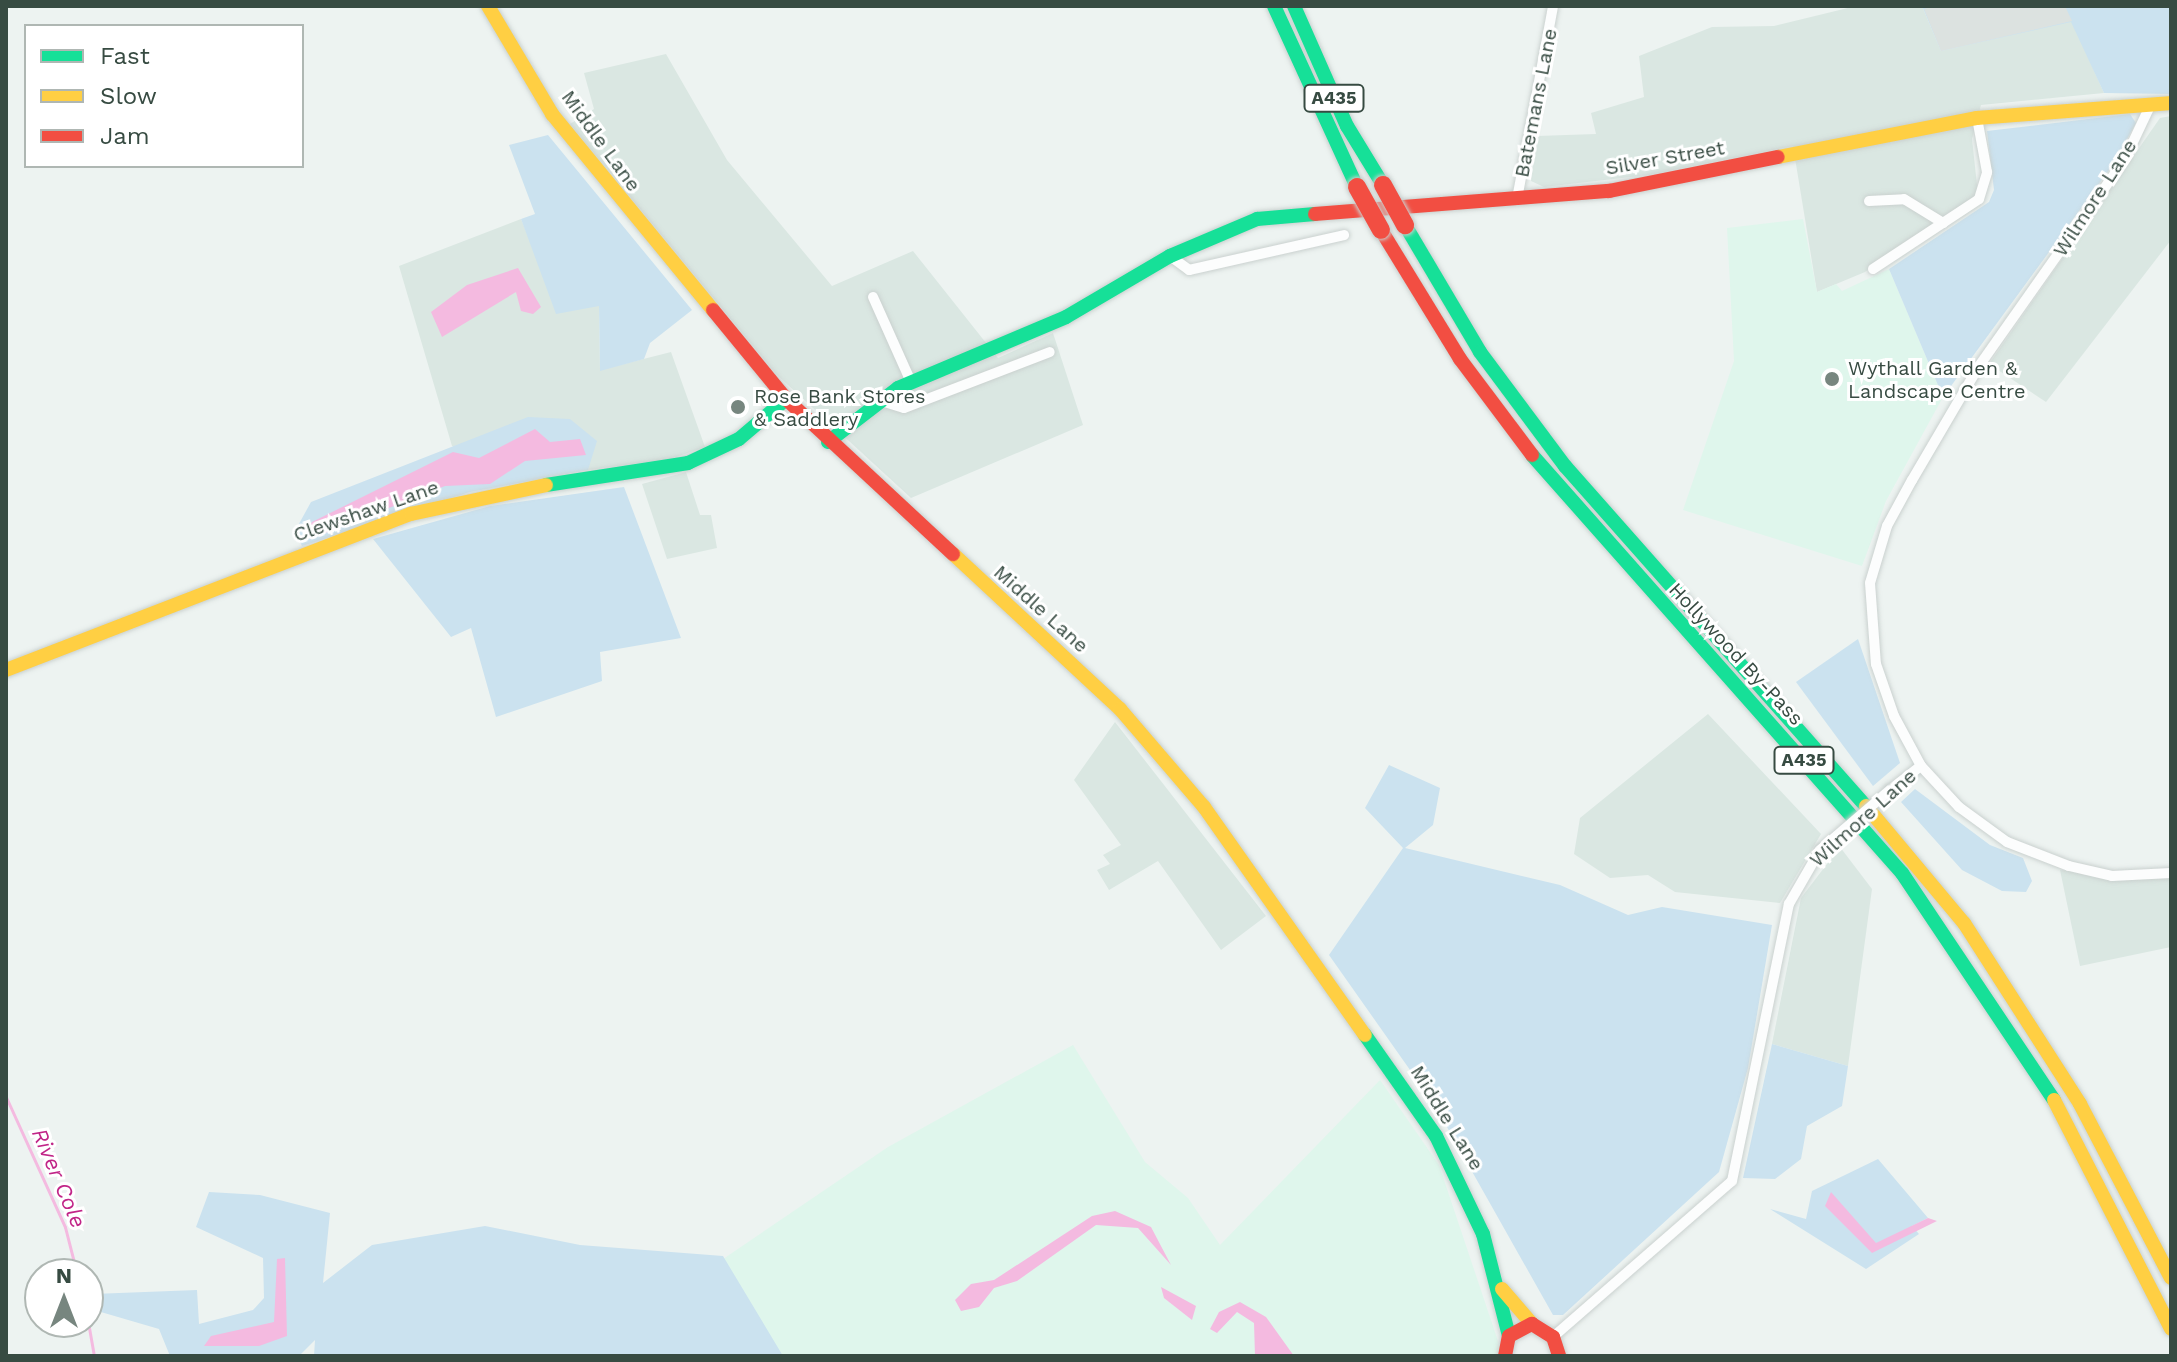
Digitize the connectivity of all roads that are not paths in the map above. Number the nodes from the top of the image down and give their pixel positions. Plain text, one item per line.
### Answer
1 (488, 6) edge
2 (1274, 6) edge
3 (1294, 6) edge
4 (1553, 6) edge
5 (2171, 103) edge
6 (2151, 104) junction
7 (1977, 118) junction
8 (1517, 199) junction
9 (1869, 201) dead end
10 (1943, 223) junction
11 (1344, 235) dead end
12 (1170, 256) junction
13 (1873, 269) dead end
14 (873, 297) dead end
15 (1050, 352) dead end
16 (911, 382) junction
17 (786, 399) junction
18 (877, 399) junction
19 (828, 442) junction
20 (6, 670) edge
21 (1921, 766) junction
22 (2171, 873) edge
23 (2171, 1278) edge
24 (1502, 1289) junction
25 (1532, 1324) junction
26 (2171, 1329) edge
27 (1509, 1336) junction
28 (1559, 1350) edge
29 (1505, 1356) edge

1 - 17 main road, Middle Lane
2 - 26 main road, Hollywood By-Pass / A435, bridge
3 - 23 main road, Hollywood By-Pass / A435, bridge
4 - 8 street, Batemans Lane
5 - 6 main road, Silver Street
6 - 7 main road, Silver Street
6 - 21 street, Wilmore Lane
7 - 8 main road, Silver Street
7 - 10 street
8 - 12 main road, Silver Street
9 - 10 street
10 - 13 street
11 - 12 street
12 - 16 main road, Silver Street
14 - 16 street
15 - 18 street
16 - 18 main road, Silver Street
17 - 19 main road, Middle Lane
17 - 20 main road, Clewshaw Lane
18 - 19 main road, Silver Street
19 - 24 main road, Middle Lane
21 - 22 street
21 - 28 street, Wilmore Lane, bridge
24 - 25 main road, Middle Lane
24 - 27 main road, Middle Lane
25 - 27 main road
25 - 28 main road, Middle Lane
27 - 29 main road, Middle Lane

